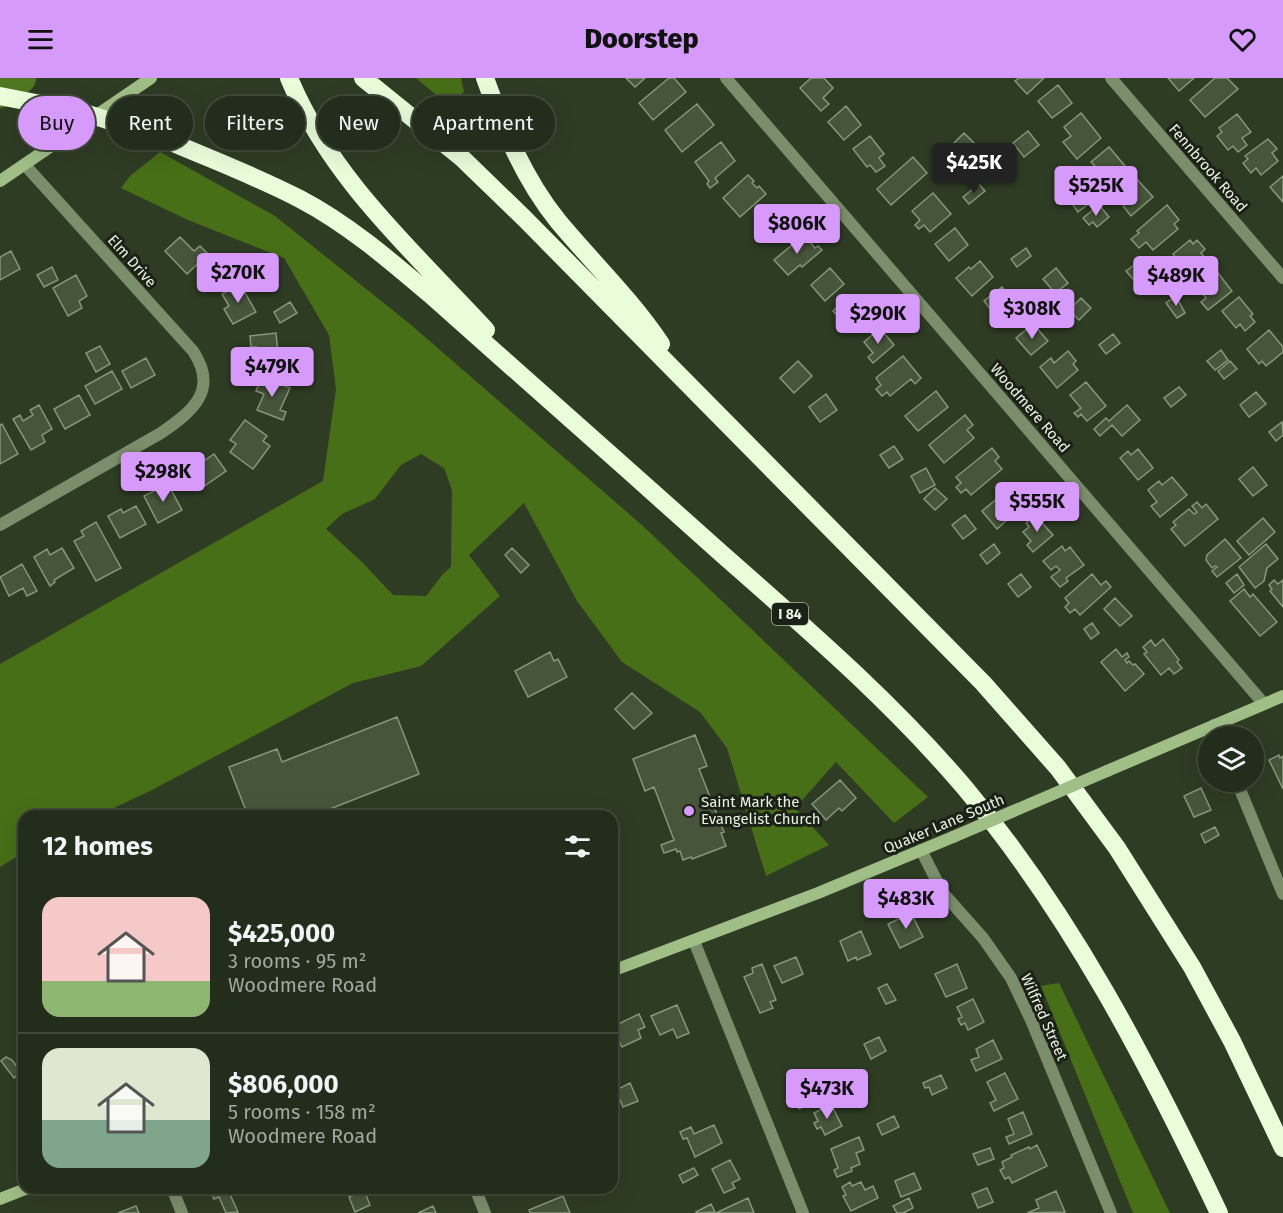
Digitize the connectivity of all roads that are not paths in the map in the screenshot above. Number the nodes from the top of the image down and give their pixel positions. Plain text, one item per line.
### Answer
1 (151, 78) edge
2 (289, 78) edge
3 (363, 78) edge
4 (485, 78) edge
5 (726, 78) edge
6 (1111, 78) edge
7 (0, 96) edge
8 (25, 165) junction
9 (0, 181) edge
10 (1283, 278) edge
11 (685, 381) junction
12 (533, 386) junction
13 (0, 525) edge
14 (1283, 696) edge
15 (1264, 704) junction
16 (1225, 726) edge
17 (1198, 738) edge
18 (1241, 792) edge
19 (921, 850) junction
20 (1283, 894) edge
21 (694, 941) junction
22 (618, 969) edge
23 (1283, 1148) edge
24 (18, 1192) edge
25 (174, 1194) edge
26 (477, 1194) edge
27 (0, 1199) edge
28 (182, 1213) edge
29 (485, 1213) edge
30 (803, 1213) edge
31 (1111, 1213) edge
32 (1219, 1213) edge

1 - 8 main road
2 - 12 highway
3 - 11 highway
4 - 11 highway
5 - 15 street, Woodmere Road
6 - 10 street, Fennbrook Road
7 - 12 highway, I 84, bridge
8 - 9 main road
8 - 13 street, Elm Drive
11 - 23 highway
12 - 32 highway, I 84
14 - 15 main road, Quaker Lane South
15 - 16 main road, Quaker Lane South
17 - 19 main road, Quaker Lane South, bridge
18 - 20 street
19 - 21 main road, Quaker Lane South
19 - 31 street, Wilfred Street
21 - 22 main road, Quaker Lane South
21 - 30 street
24 - 27 main road
25 - 28 street
26 - 29 street

